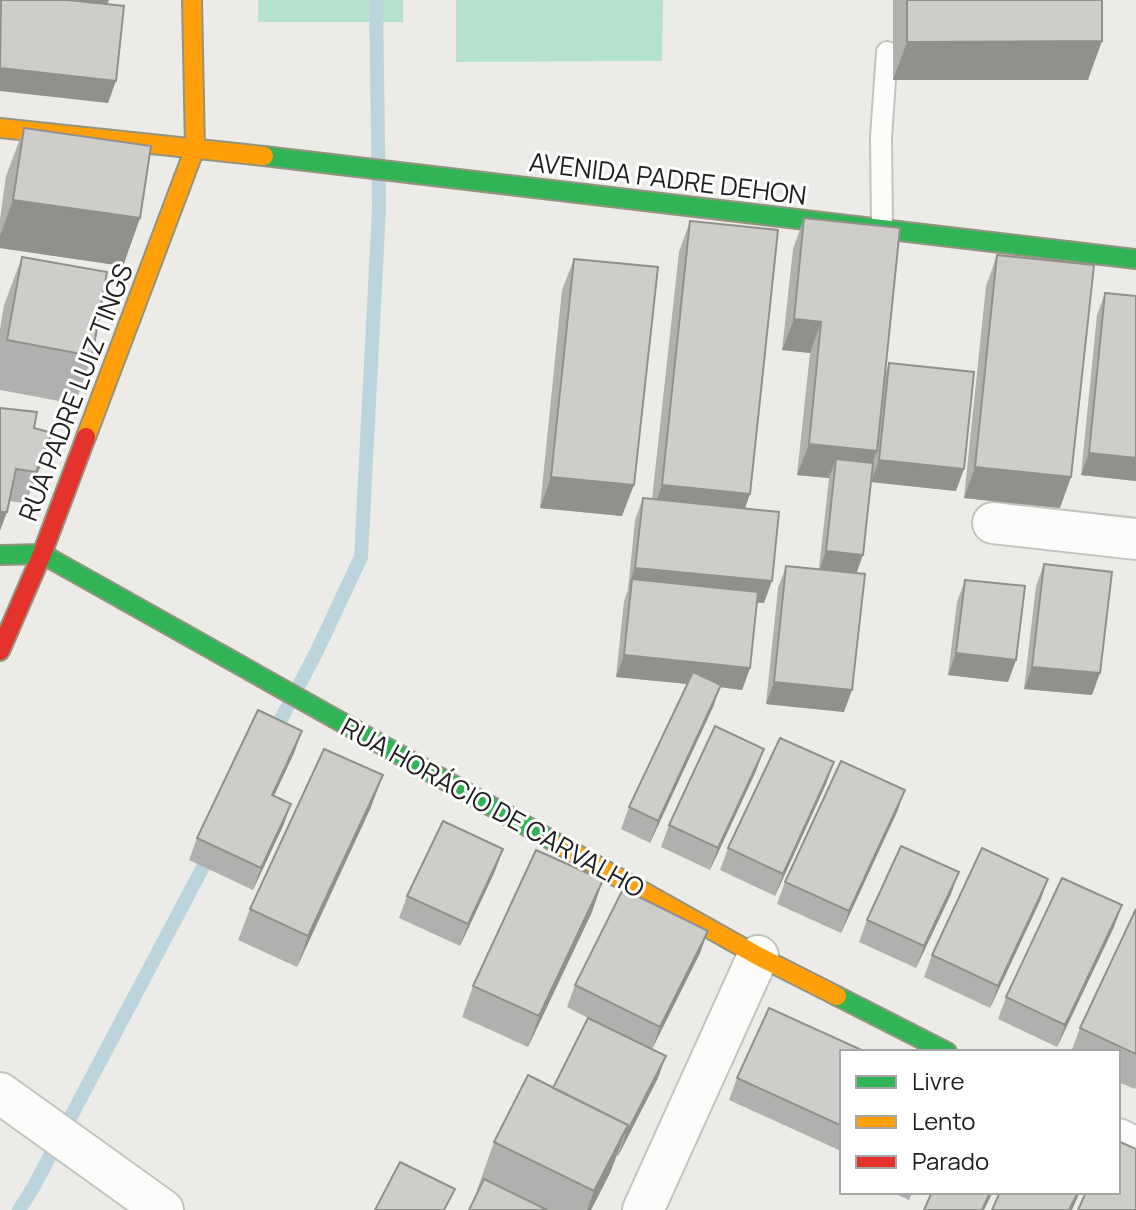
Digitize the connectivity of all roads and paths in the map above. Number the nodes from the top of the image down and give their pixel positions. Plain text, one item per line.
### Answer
1 (192, 0) edge
2 (887, 52) dead end
3 (0, 128) edge
4 (195, 148) junction
5 (882, 229) junction
6 (1136, 259) edge
7 (993, 523) dead end
8 (1136, 539) edge
9 (42, 554) junction
10 (0, 555) edge
11 (0, 651) edge
12 (758, 956) junction
13 (943, 1050) edge
14 (0, 1093) edge
15 (163, 1210) edge
16 (643, 1210) edge

1 - 4 street
2 - 5 lane
3 - 4 street, AVENIDA PADRE DEHON
4 - 5 street, AVENIDA PADRE DEHON
4 - 9 street, RUA PADRE LUIZ TINGS
5 - 6 street, AVENIDA PADRE DEHON
7 - 8 street
9 - 10 street
9 - 11 street, RUA PADRE LUIZ TINGS
9 - 12 street, RUA HORÁCIO DE CARVALHO
12 - 13 street, RUA HORÁCIO DE CARVALHO
12 - 16 street
14 - 15 street

